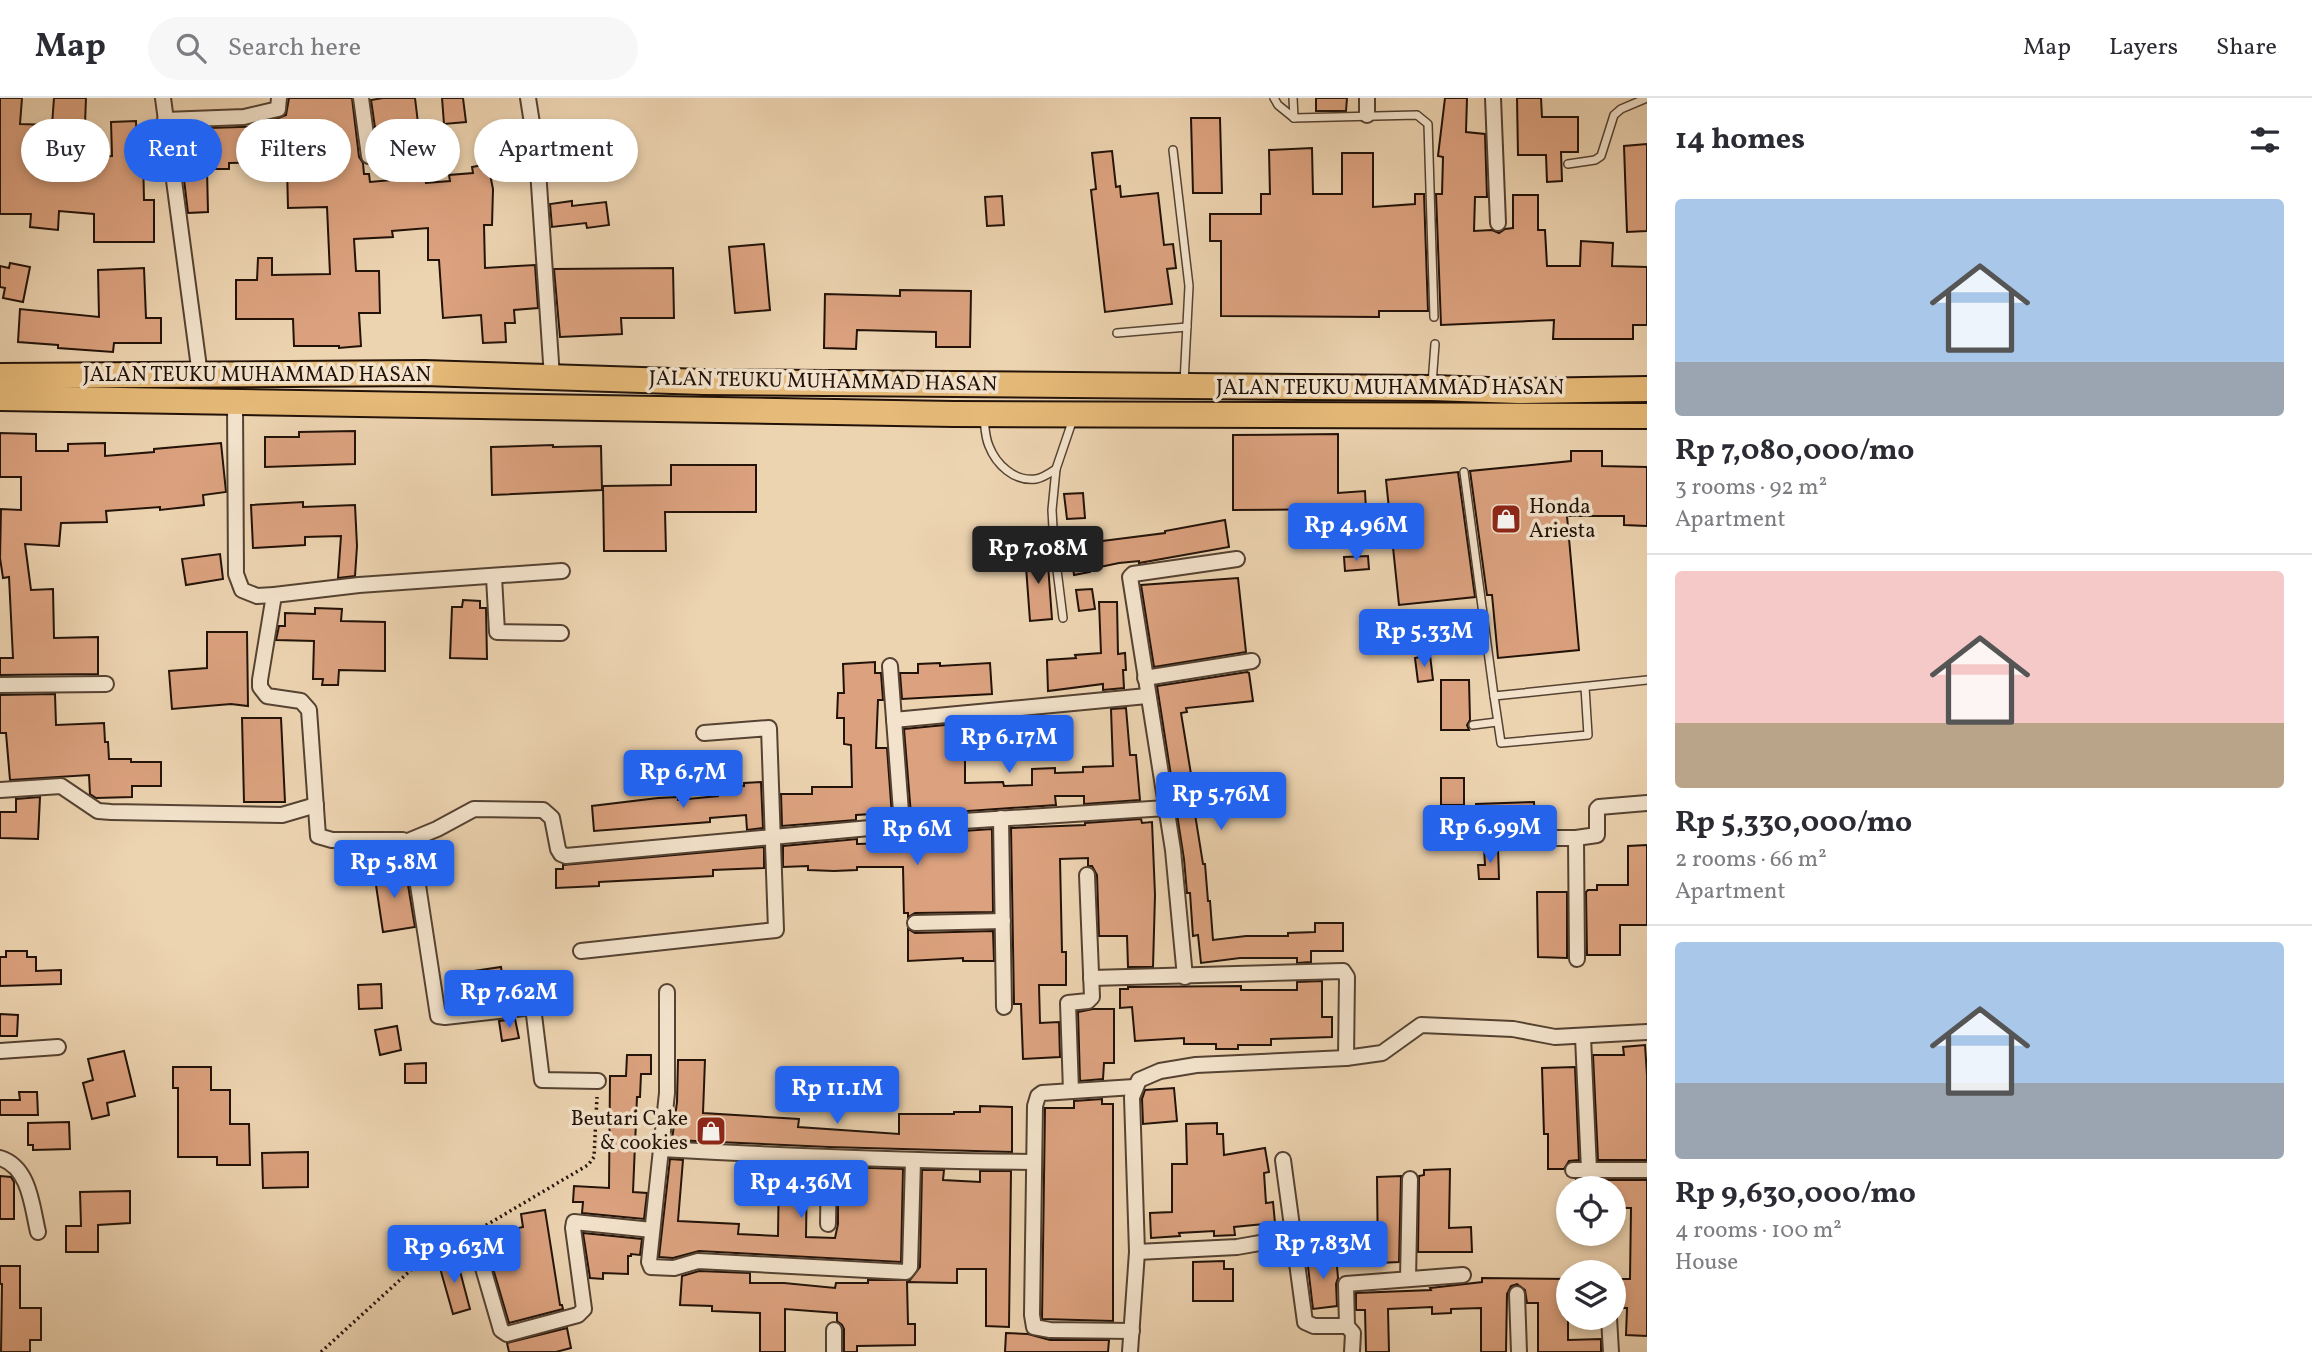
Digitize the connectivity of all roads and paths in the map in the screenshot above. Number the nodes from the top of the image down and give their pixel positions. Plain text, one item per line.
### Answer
1 (163, 98) edge
2 (279, 98) edge
3 (361, 98) edge
4 (528, 98) edge
5 (1274, 98) edge
6 (1293, 98) edge
7 (1367, 98) edge
8 (1493, 98) edge
9 (1647, 98) edge
10 (1367, 116) junction
11 (1294, 118) junction
12 (165, 119) edge
13 (191, 119) edge
14 (365, 127) edge
15 (1173, 150) dead end
16 (1567, 164) dead end
17 (174, 182) edge
18 (1498, 223) dead end
19 (1434, 317) dead end
20 (1187, 327) junction
21 (1117, 333) dead end
22 (1435, 344) dead end
23 (200, 375) junction
24 (0, 376) edge
25 (552, 377) junction
26 (957, 385) junction
27 (1184, 386) junction
28 (1432, 388) junction
29 (1610, 389) junction
30 (1647, 389) edge
31 (0, 398) edge
32 (235, 404) junction
33 (953, 414) junction
34 (983, 414) junction
35 (1074, 415) junction
36 (1611, 416) junction
37 (1647, 416) edge
38 (1056, 470) junction
39 (1464, 472) dead end
40 (1237, 559) dead end
41 (562, 571) dead end
42 (494, 577) junction
43 (274, 595) junction
44 (1063, 618) dead end
45 (561, 633) dead end
46 (1252, 661) dead end
47 (890, 666) dead end
48 (1145, 678) junction
49 (1647, 680) edge
50 (106, 684) dead end
51 (0, 685) edge
52 (1585, 687) junction
53 (1147, 696) junction
54 (1494, 696) junction
55 (894, 720) junction
56 (1497, 722) junction
57 (1473, 725) dead end
58 (704, 733) dead end
59 (0, 790) edge
60 (1647, 803) edge
61 (316, 805) junction
62 (1166, 808) junction
63 (1001, 818) junction
64 (902, 825) junction
65 (773, 837) junction
66 (1469, 838) dead end
67 (1576, 838) junction
68 (408, 841) junction
69 (1087, 875) dead end
70 (1003, 921) junction
71 (915, 923) dead end
72 (581, 951) dead end
73 (1577, 959) dead end
74 (1185, 977) junction
75 (1091, 978) junction
76 (667, 992) dead end
77 (1004, 1006) dead end
78 (1647, 1032) edge
79 (1583, 1037) junction
80 (58, 1047) dead end
81 (0, 1051) edge
82 (1346, 1058) junction
83 (598, 1081) joint
84 (1134, 1087) junction
85 (1071, 1091) junction
86 (661, 1149) junction
87 (829, 1157) junction
88 (0, 1158) edge
89 (1283, 1160) dead end
90 (913, 1161) junction
91 (1034, 1161) junction
92 (1573, 1170) dead end
93 (1589, 1170) junction
94 (1647, 1170) edge
95 (1410, 1179) dead end
96 (828, 1224) dead end
97 (652, 1230) junction
98 (38, 1232) dead end
99 (1295, 1237) junction
100 (1137, 1252) junction
101 (483, 1268) dead end
102 (1463, 1275) dead end
103 (1408, 1279) junction
104 (1517, 1294) dead end
105 (1347, 1326) junction
106 (834, 1329) dead end
107 (1610, 1330) edge
108 (1132, 1331) junction
109 (321, 1352) edge
110 (834, 1352) edge
111 (1130, 1352) edge
112 (1352, 1352) edge
113 (1519, 1352) edge
114 (1611, 1352) edge

1 - 12 street
2 - 13 street
3 - 14 street
4 - 25 street
5 - 11 lane
6 - 11 lane
7 - 10 street
8 - 18 street
9 - 16 lane
10 - 11 lane
10 - 19 lane
15 - 20 lane
17 - 23 street
20 - 21 lane
20 - 27 lane
22 - 28 lane
23 - 24 highway, JALAN TEUKU MUHAMMAD HASAN
23 - 25 highway, JALAN TEUKU MUHAMMAD HASAN
25 - 26 highway, JALAN TEUKU MUHAMMAD HASAN
26 - 27 highway, JALAN TEUKU MUHAMMAD HASAN
26 - 33 highway
27 - 28 highway, JALAN TEUKU MUHAMMAD HASAN
28 - 29 highway, JALAN TEUKU MUHAMMAD HASAN
29 - 30 highway, JALAN TEUKU MUHAMMAD HASAN
29 - 36 highway
31 - 32 highway, JALAN TEUKU MUHAMMAD HASAN
32 - 33 highway, JALAN TEUKU MUHAMMAD HASAN
32 - 43 street
33 - 34 highway, JALAN TEUKU MUHAMMAD HASAN
34 - 35 highway, JALAN TEUKU MUHAMMAD HASAN
34 - 38 lane
35 - 36 highway, JALAN TEUKU MUHAMMAD HASAN
35 - 38 lane
36 - 37 highway, JALAN TEUKU MUHAMMAD HASAN
38 - 44 lane
39 - 54 lane
40 - 48 street
41 - 42 street
42 - 43 street
42 - 45 street
43 - 61 street
46 - 48 street
47 - 55 street
48 - 53 street
49 - 52 lane
50 - 51 street
52 - 54 lane
52 - 56 lane
53 - 55 street
53 - 62 street
54 - 56 lane
55 - 64 street
56 - 57 lane
58 - 65 street
59 - 61 street
60 - 67 street
61 - 68 street
62 - 63 street
62 - 74 street
63 - 64 street
63 - 70 street
64 - 65 street
65 - 68 street
65 - 72 street
66 - 67 street
67 - 73 street
68 - 83 street
69 - 75 street
70 - 71 street
70 - 77 street
74 - 75 street
74 - 82 street
75 - 85 street
76 - 86 street
78 - 79 street
79 - 82 street
79 - 93 street
80 - 81 street
82 - 84 street
83 - 109 path
84 - 85 street
84 - 100 street
85 - 91 street
86 - 87 street
86 - 97 street
87 - 90 street
87 - 96 street
88 - 98 street
89 - 99 street
90 - 91 street
90 - 97 street
91 - 108 street
92 - 93 street
93 - 94 street
95 - 103 street
97 - 101 street
99 - 100 street
99 - 105 street
100 - 108 street
102 - 103 street
103 - 105 street
104 - 113 street
105 - 112 street
106 - 110 street
107 - 114 street
108 - 111 street

